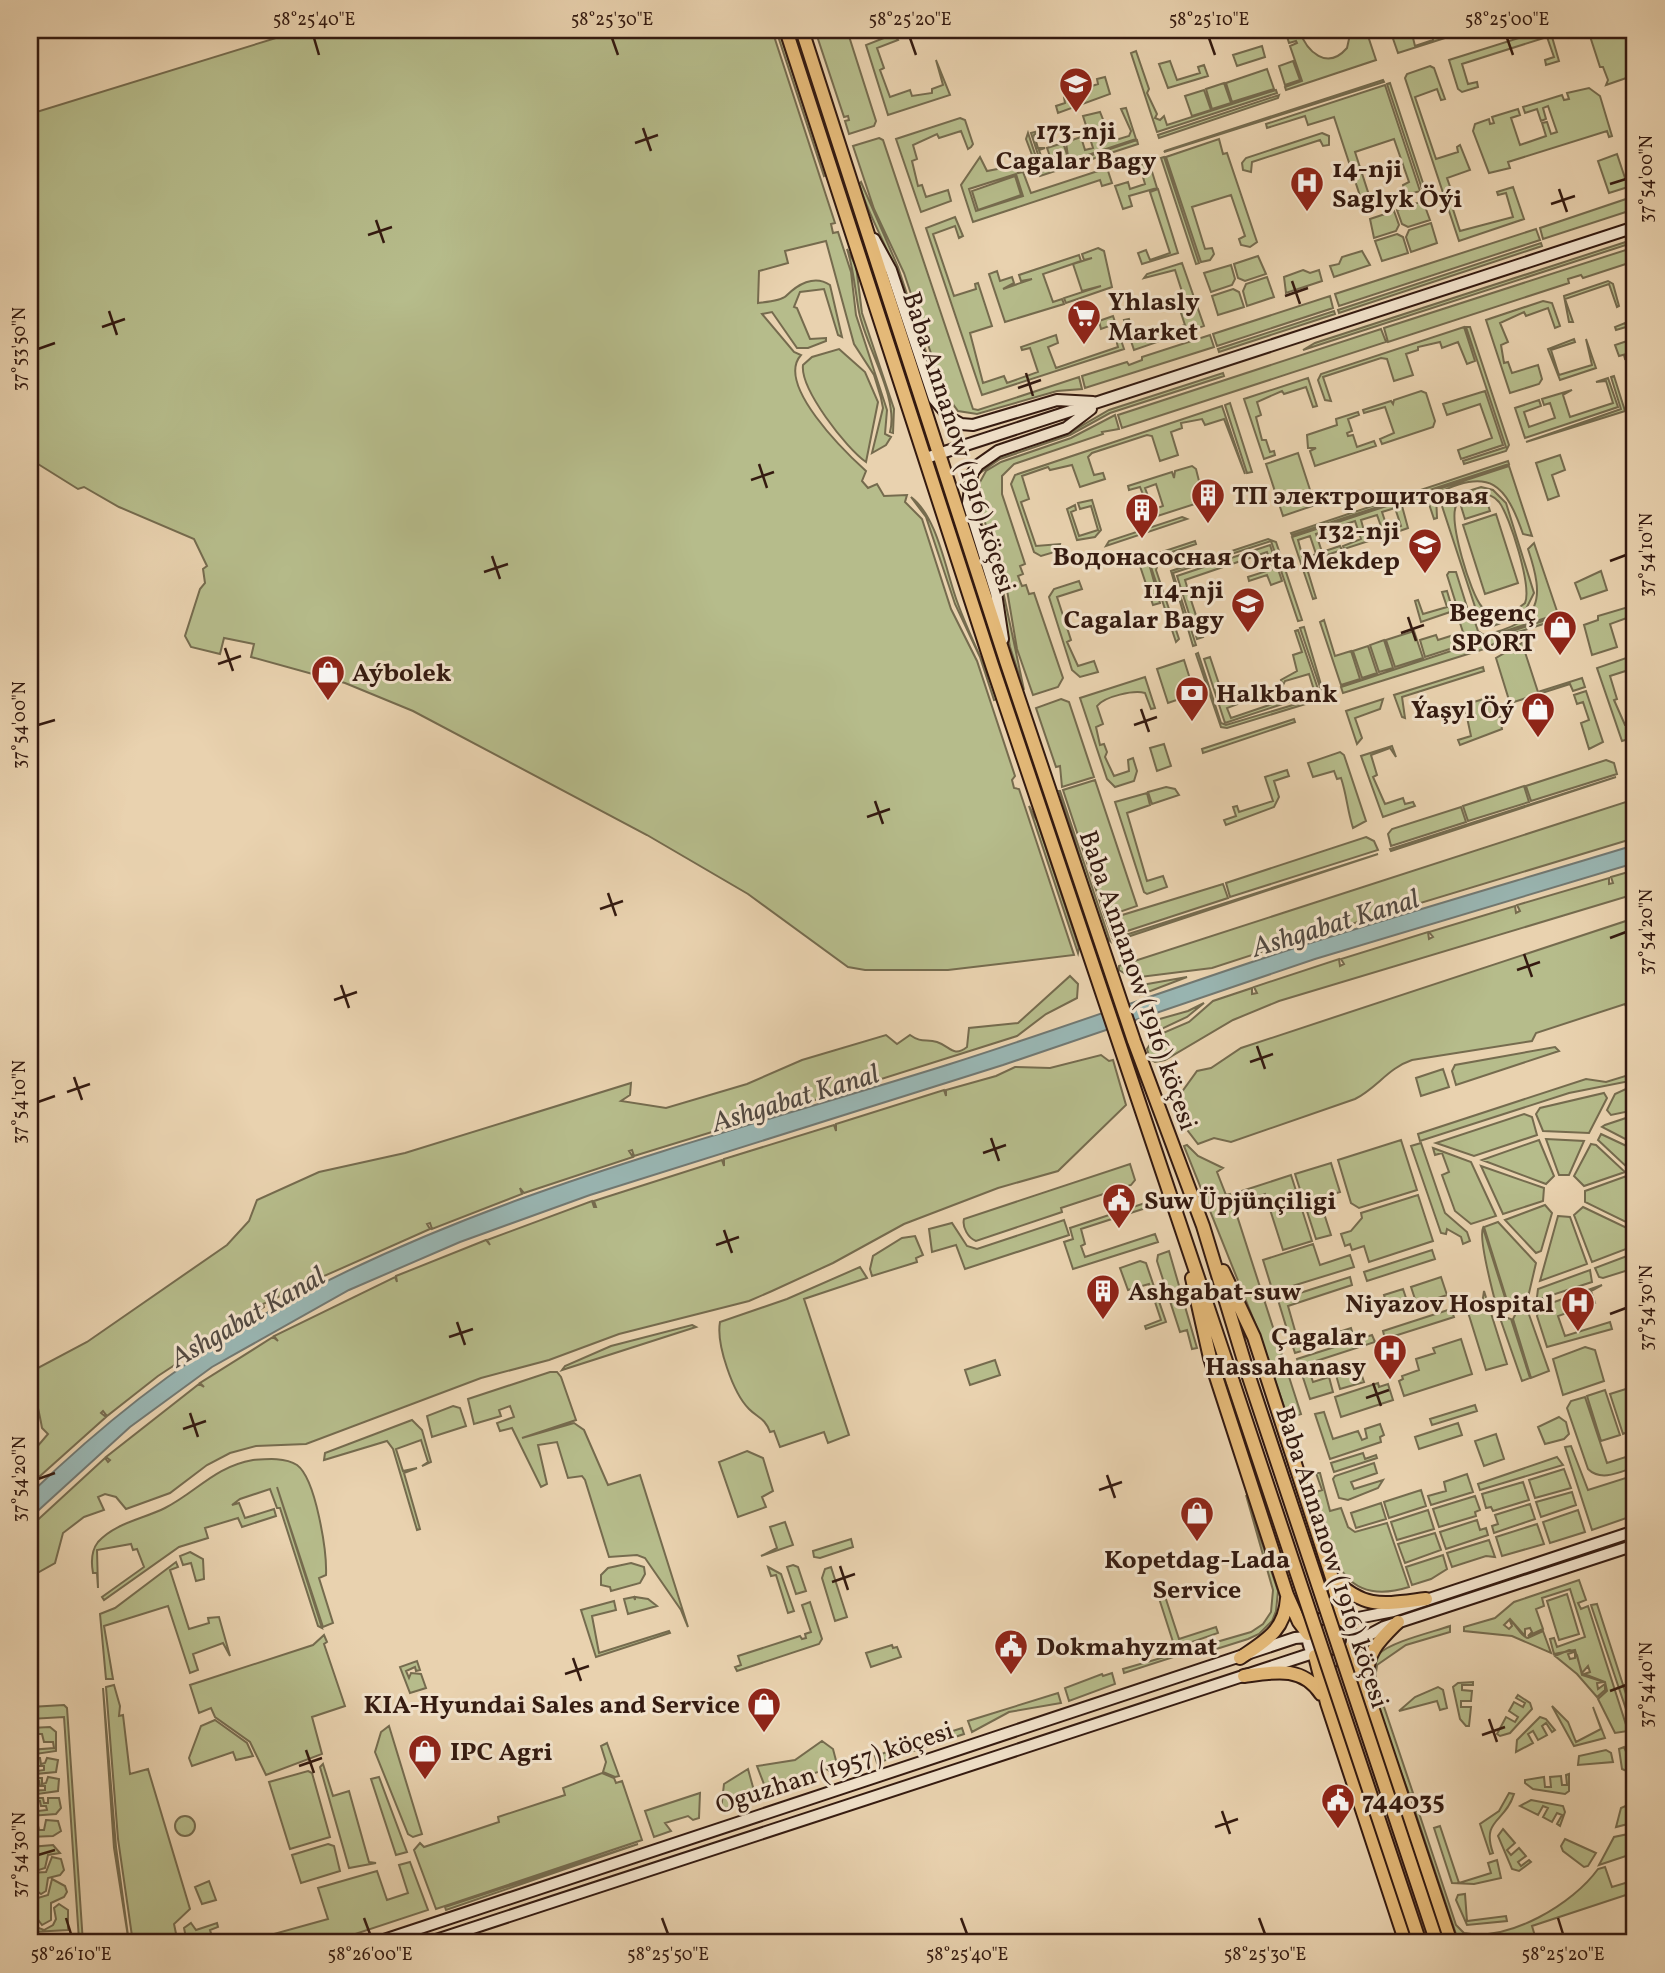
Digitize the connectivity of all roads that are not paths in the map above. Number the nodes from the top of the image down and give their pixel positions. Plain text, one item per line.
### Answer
1 (786, 30) edge
2 (802, 30) edge
3 (864, 220) junction
4 (1635, 227) edge
5 (1099, 402) junction
6 (940, 454) junction
7 (926, 458) junction
8 (1006, 661) junction
9 (1203, 1226) junction
10 (1185, 1240) junction
11 (1635, 1531) edge
12 (1635, 1545) edge
13 (1332, 1578) junction
14 (1287, 1595) junction
15 (1426, 1599) junction
16 (1342, 1620) junction
17 (1398, 1622) junction
18 (1308, 1635) junction
19 (1352, 1645) junction
20 (1314, 1655) junction
21 (1240, 1658) junction
22 (1244, 1676) junction
23 (1368, 1690) junction
24 (1327, 1703) junction
25 (1436, 1940) edge
26 (375, 1943) edge
27 (427, 1943) edge
28 (1406, 1943) edge
29 (1420, 1943) edge
30 (1451, 1943) edge

1 - 7 main road, Baba Annanow (1916) köçesi
2 - 3 main road, Baba Annanow (1916) köçesi
3 - 5 main road
3 - 6 main road, Baba Annanow (1916) köçesi
4 - 5 main road
5 - 6 main road
5 - 8 main road
6 - 7 main road
6 - 8 main road, Baba Annanow (1916) köçesi
7 - 10 main road, Baba Annanow (1916) köçesi
8 - 9 main road, Baba Annanow (1916) köçesi
9 - 13 main road
9 - 25 main road, Baba Annanow (1916) köçesi, bridge
10 - 14 main road
10 - 29 main road, Baba Annanow (1916) köçesi, bridge
11 - 15 main road
12 - 17 main road
13 - 14 main road
13 - 15 main road
13 - 16 main road
14 - 18 main road
14 - 21 main road
15 - 16 main road
16 - 18 main road
16 - 19 main road
17 - 19 main road
17 - 23 main road
18 - 20 main road
18 - 21 main road, Oguzhan (1957) köçesi
19 - 20 main road
19 - 23 main road
20 - 22 main road, Oguzhan (1957) köçesi
20 - 24 main road
21 - 26 main road, Oguzhan (1957) köçesi
22 - 24 main road
22 - 27 main road, Oguzhan (1957) köçesi
23 - 24 main road
23 - 30 main road
24 - 28 main road

